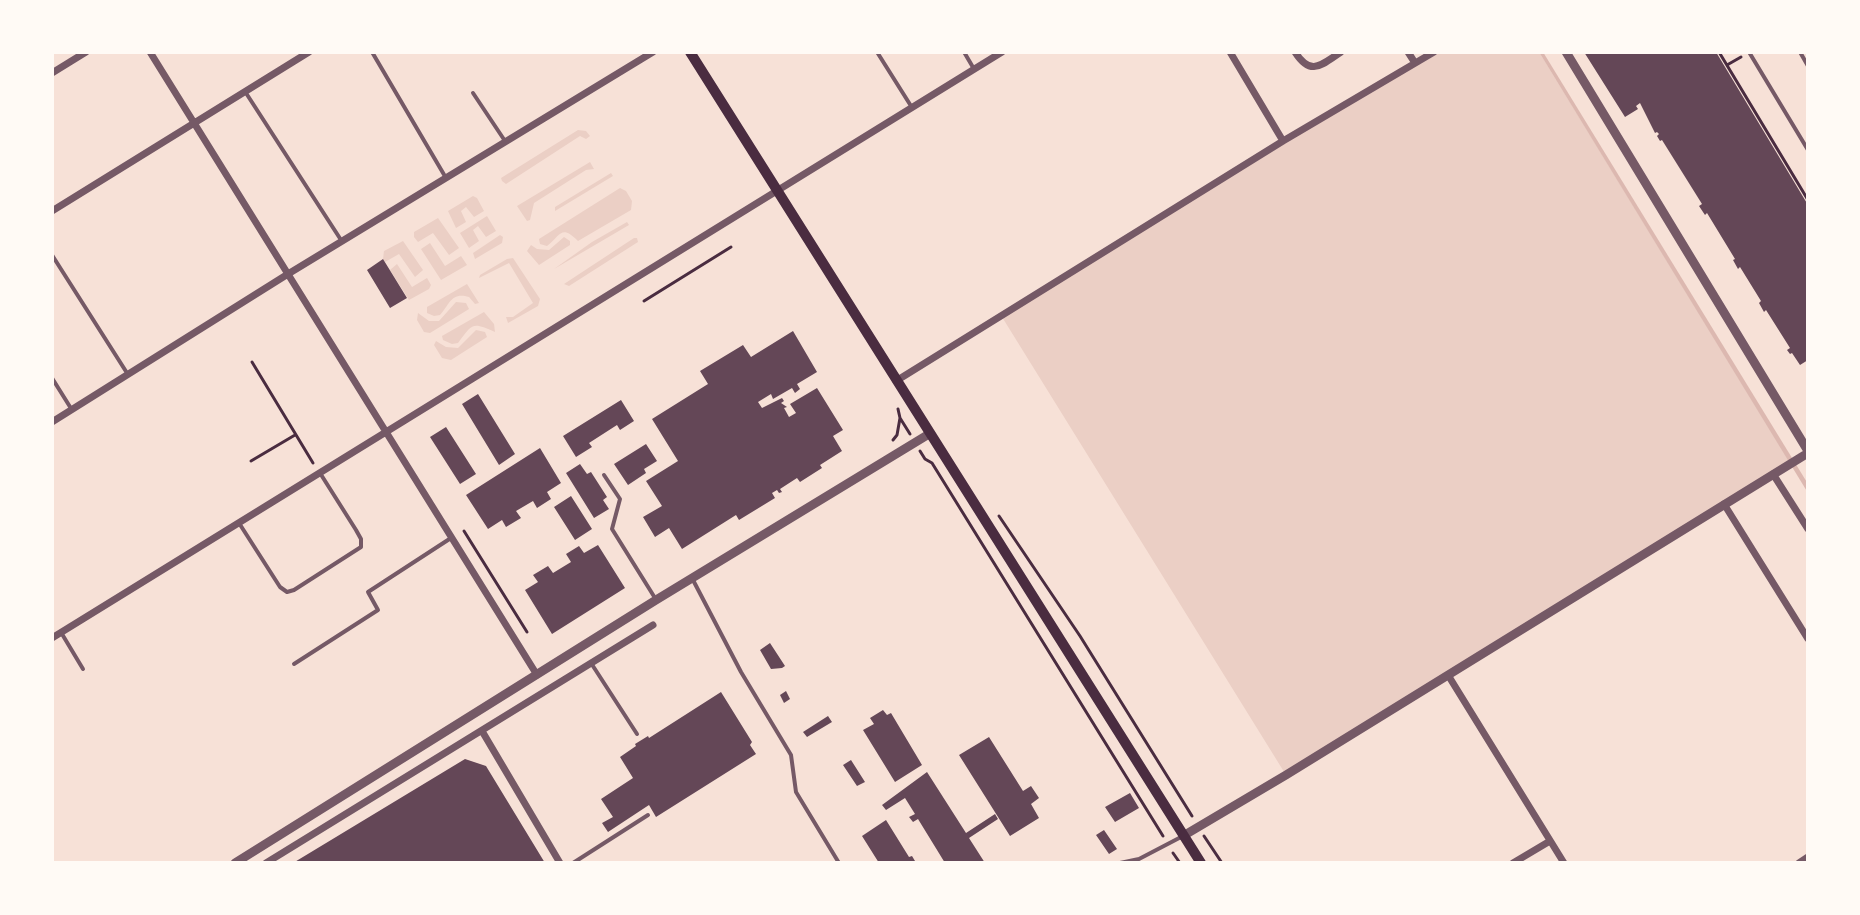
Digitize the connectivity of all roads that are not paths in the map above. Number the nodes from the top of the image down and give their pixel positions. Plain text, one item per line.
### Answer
1 (86, 52) edge
2 (150, 52) edge
3 (309, 52) edge
4 (372, 52) edge
5 (653, 52) edge
6 (690, 52) edge
7 (877, 52) edge
8 (964, 52) edge
9 (1002, 52) edge
10 (1230, 52) edge
11 (1295, 52) edge
12 (1341, 52) edge
13 (1408, 52) edge
14 (1434, 52) edge
15 (1566, 52) edge
16 (1749, 52) edge
17 (1800, 52) edge
18 (1415, 63) junction
19 (1808, 66) edge
20 (974, 69) junction
21 (52, 73) edge
22 (245, 91) junction
23 (473, 93) dead end
24 (912, 108) junction
25 (194, 123) junction
26 (1283, 141) junction
27 (506, 143) junction
28 (1808, 150) edge
29 (447, 180) junction
30 (777, 192) junction
31 (52, 211) edge
32 (342, 242) junction
33 (52, 255) edge
34 (288, 274) junction
35 (129, 375) junction
36 (52, 378) edge
37 (896, 381) junction
38 (72, 410) junction
39 (52, 422) edge
40 (386, 432) junction
41 (929, 434) junction
42 (1808, 452) edge
43 (320, 473) junction
44 (1773, 474) junction
45 (604, 475) dead end
46 (1724, 504) junction
47 (239, 523) junction
48 (1808, 529) edge
49 (451, 538) junction
50 (693, 578) junction
51 (656, 600) junction
52 (653, 625) dead end
53 (61, 633) junction
54 (52, 638) edge
55 (1808, 639) edge
56 (591, 663) junction
57 (294, 664) dead end
58 (83, 669) dead end
59 (537, 675) junction
60 (1448, 675) junction
61 (482, 731) junction
62 (637, 734) dead end
63 (648, 815) dead end
64 (1183, 836) junction
65 (1550, 841) junction
66 (1808, 857) edge
67 (1139, 861) edge
68 (235, 863) edge
69 (266, 863) edge
70 (560, 863) edge
71 (573, 863) edge
72 (839, 863) edge
73 (1120, 863) edge
74 (1201, 863) edge
75 (1513, 863) edge
76 (1564, 863) edge
77 (1799, 863) edge

1 - 21 street
2 - 25 street
3 - 22 street
4 - 29 lane
5 - 27 street
6 - 30 main road
7 - 24 lane
8 - 20 lane
9 - 20 street
10 - 26 street
11 - 12 street
13 - 18 street
14 - 18 street
15 - 42 street
16 - 28 lane
17 - 19 lane
18 - 26 street
20 - 24 street
22 - 25 street
22 - 32 lane
23 - 27 lane
24 - 30 street
25 - 31 street
25 - 34 street
26 - 37 street
27 - 29 street
29 - 32 street
30 - 37 main road
30 - 40 street
32 - 34 street
33 - 35 lane
34 - 35 street
34 - 40 street
35 - 38 street
36 - 38 lane
37 - 41 main road
38 - 39 street
40 - 43 street
40 - 49 street
41 - 50 street
41 - 64 main road
42 - 44 street
43 - 47 street
43 - 47 lane
44 - 46 street
44 - 48 street
45 - 51 lane
46 - 55 street
46 - 60 street
47 - 53 street
49 - 57 lane
49 - 59 street
50 - 51 street
50 - 72 lane
51 - 59 street
52 - 56 street
53 - 54 street
53 - 58 lane
56 - 61 street
56 - 62 lane
59 - 68 street
60 - 64 street
60 - 65 street
61 - 69 street
61 - 70 street
63 - 71 lane
64 - 67 lane
64 - 74 main road
65 - 75 street
65 - 76 street
66 - 77 street
67 - 73 lane

